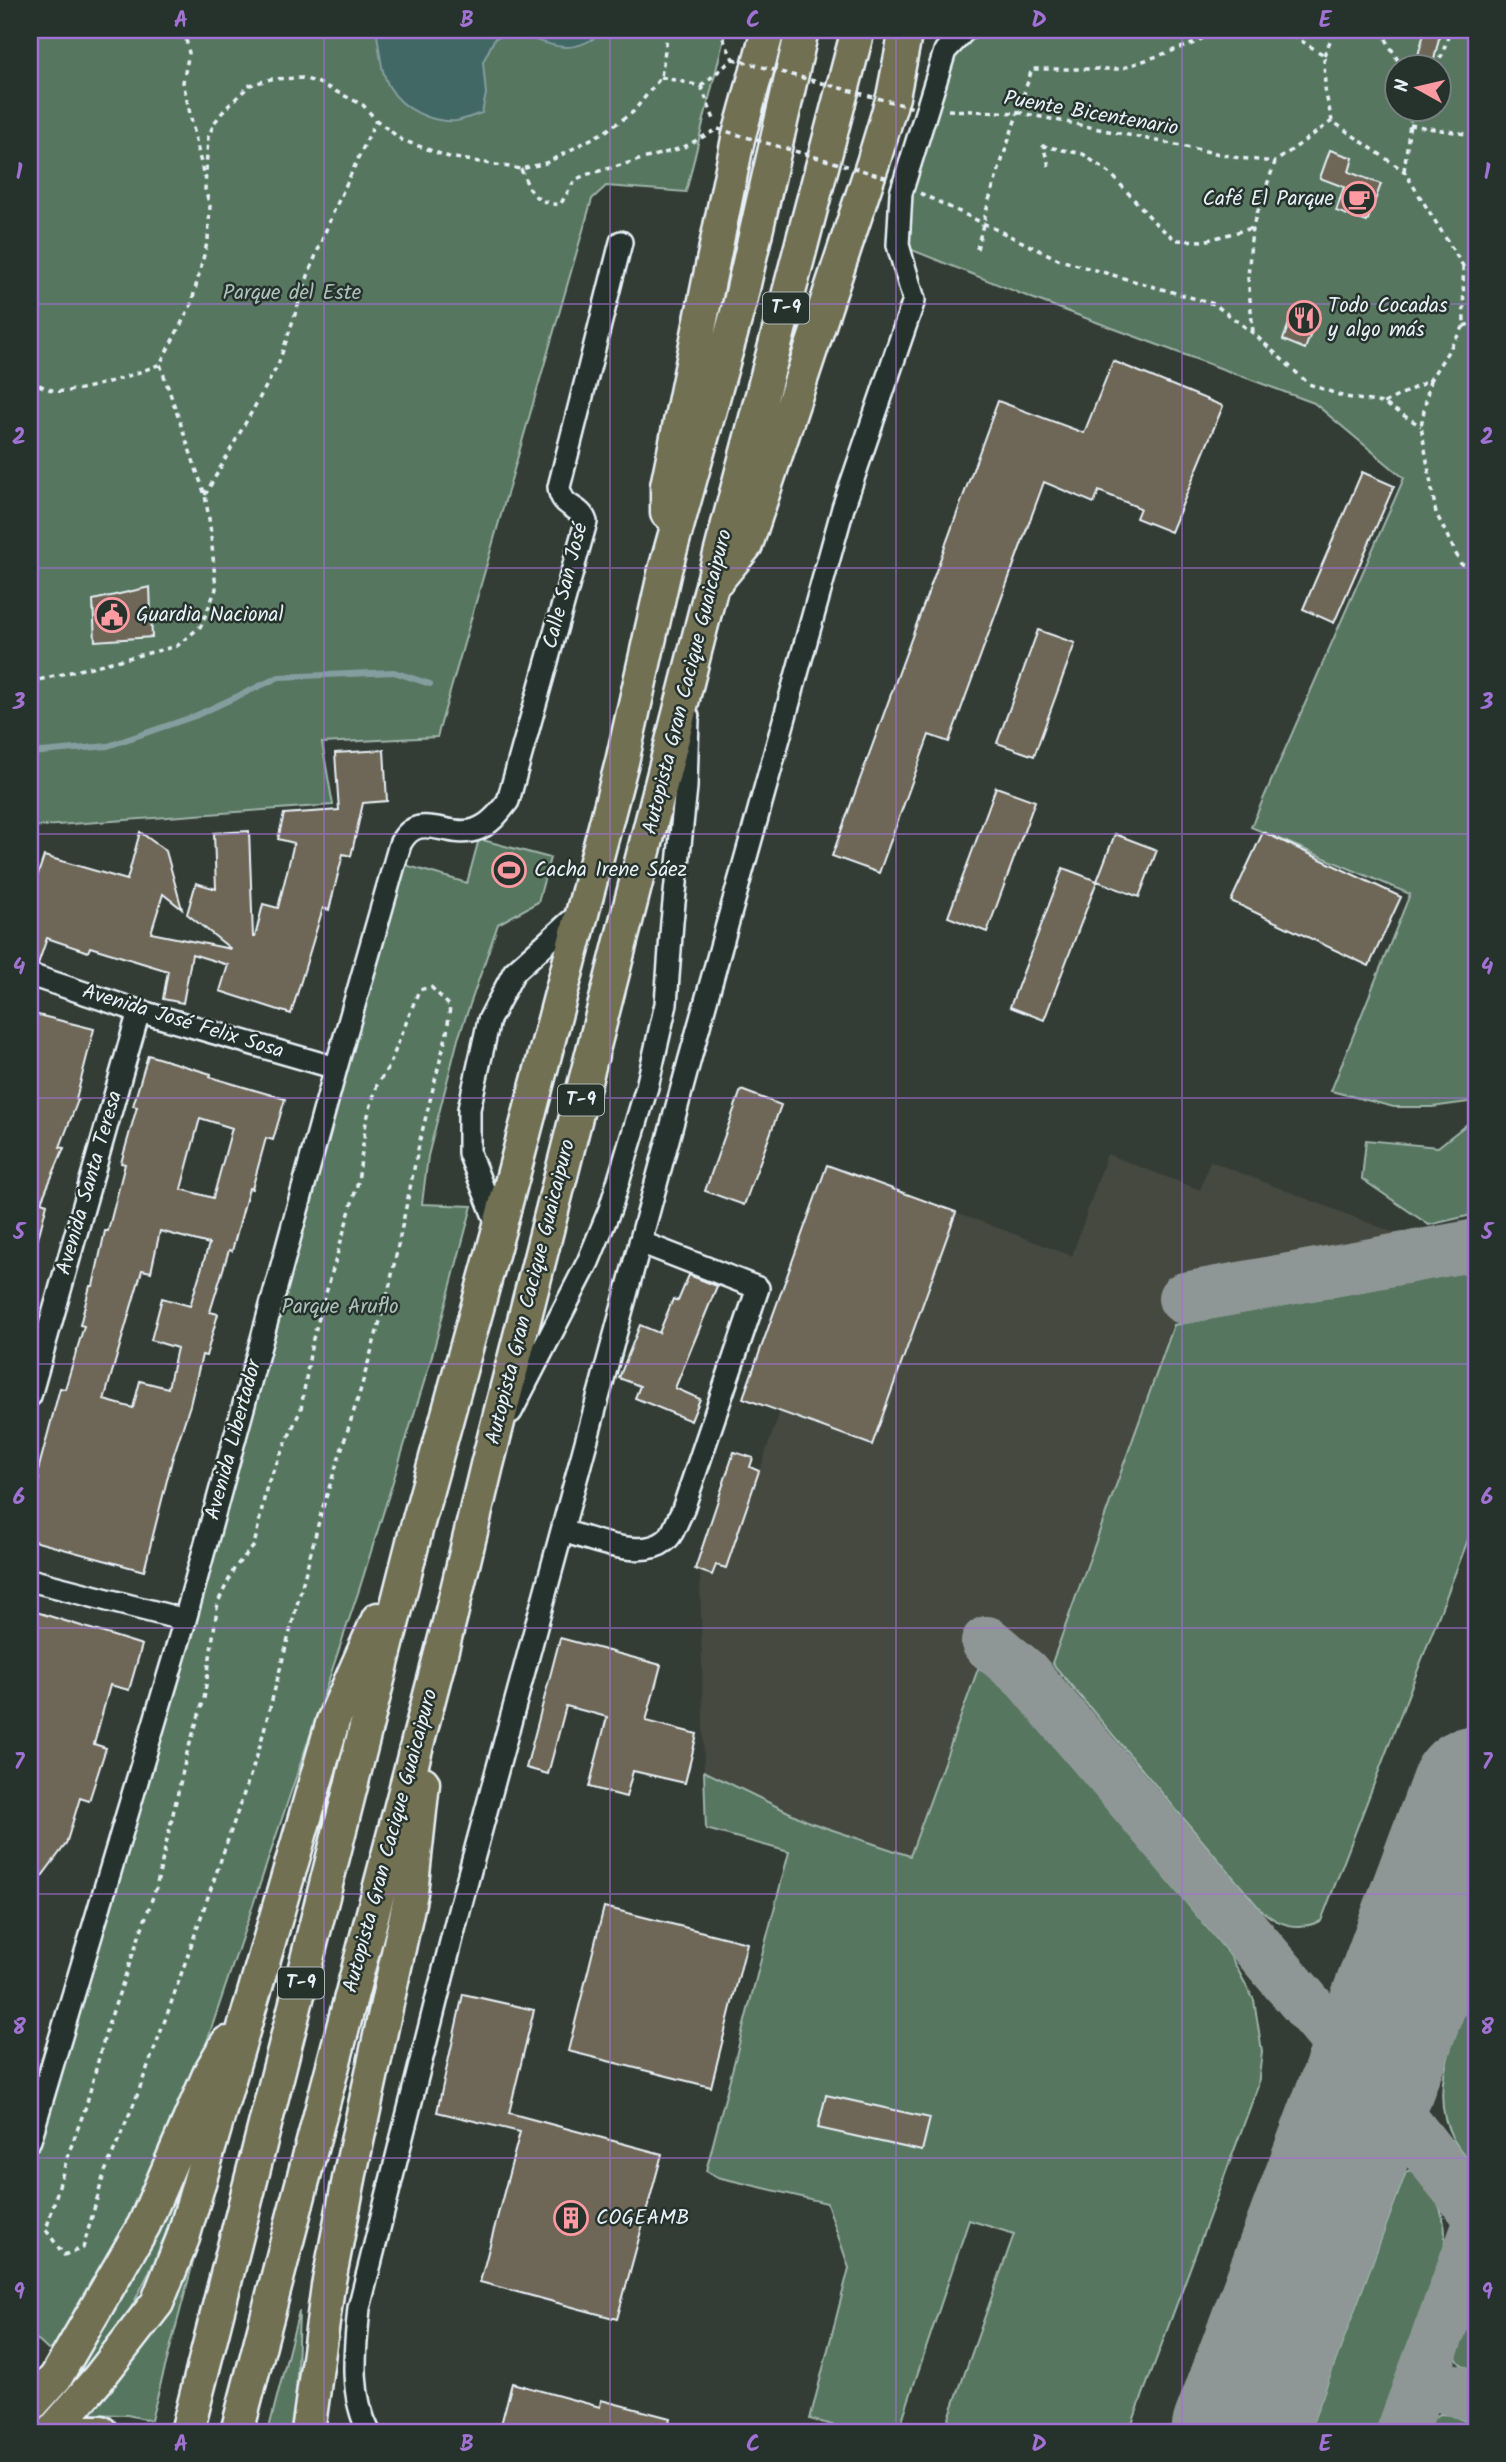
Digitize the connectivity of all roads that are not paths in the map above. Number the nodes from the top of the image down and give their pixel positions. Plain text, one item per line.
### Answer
1 (768, 30) edge
2 (802, 30) edge
3 (858, 30) edge
4 (906, 30) edge
5 (965, 30) edge
6 (621, 242) dead end
7 (665, 570) junction
8 (712, 585) junction
9 (705, 620) junction
10 (497, 815) joint
11 (583, 909) junction
12 (30, 975) edge
13 (139, 1011) junction
14 (336, 1068) junction
15 (499, 1228) junction
16 (640, 1242) junction
17 (30, 1396) edge
18 (486, 1465) junction
19 (563, 1531) junction
20 (415, 1534) junction
21 (30, 1580) edge
22 (185, 1620) junction
23 (434, 1676) junction
24 (257, 1990) junction
25 (30, 2140) edge
26 (30, 2406) edge
27 (52, 2432) edge
28 (76, 2432) edge
29 (100, 2432) edge
30 (187, 2432) edge
31 (237, 2432) edge
32 (308, 2432) edge
33 (369, 2432) edge

1 - 7 highway
2 - 7 highway, T-9
3 - 8 highway, Autopista Gran Cacique Guaicaipuro / T-9
4 - 8 highway
5 - 16 street
6 - 10 street, Calle San José
7 - 11 highway, T-9
8 - 9 highway, Autopista Gran Cacique Guaicaipuro / T-9
9 - 18 highway, Autopista Gran Cacique Guaicaipuro / T-9
9 - 18 street
10 - 14 street, Avenida Libertador
11 - 15 highway, T-9
11 - 15 street
12 - 13 street, Avenida José Felix Sosa
13 - 14 street, Avenida José Felix Sosa
13 - 17 street, Avenida Santa Teresa
14 - 22 street, Avenida Libertador
15 - 20 highway, T-9
16 - 19 street
16 - 19 street
18 - 23 highway, Autopista Gran Cacique Guaicaipuro / T-9
19 - 33 street
20 - 24 highway
20 - 30 highway, T-9
21 - 22 street
22 - 25 street, Avenida Libertador
23 - 31 highway, Autopista Gran Cacique Guaicaipuro / T-9
23 - 32 highway
24 - 26 highway
24 - 27 highway
28 - 29 highway

